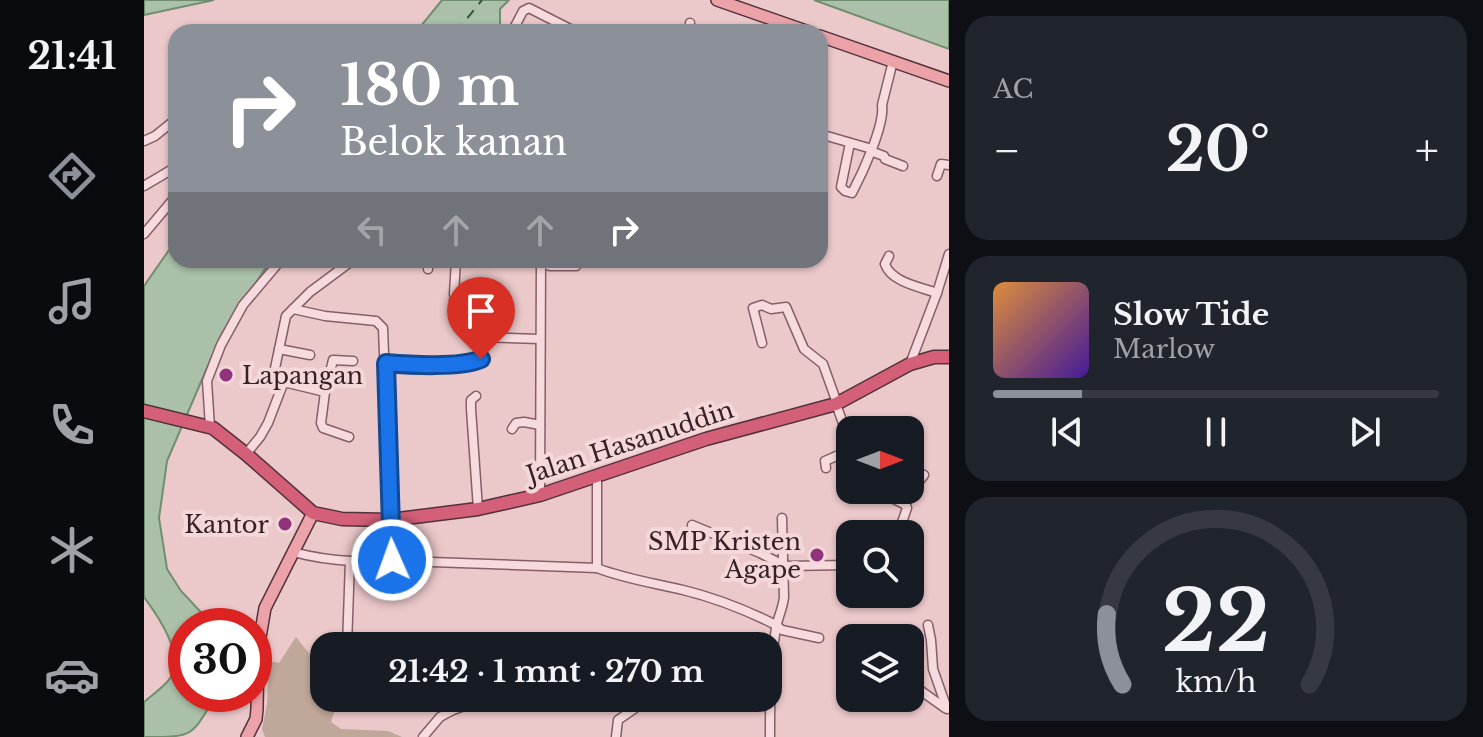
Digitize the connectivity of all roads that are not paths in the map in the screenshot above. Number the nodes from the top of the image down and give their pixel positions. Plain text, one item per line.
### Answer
1 (720, 1) edge
2 (516, 24) edge
3 (560, 24) edge
4 (786, 24) edge
5 (828, 39) edge
6 (893, 61) junction
7 (949, 81) edge
8 (168, 125) edge
9 (828, 136) edge
10 (144, 141) edge
11 (850, 143) junction
12 (873, 147) junction
13 (949, 165) edge
14 (903, 166) dead end
15 (168, 172) edge
16 (937, 176) dead end
17 (144, 186) edge
18 (168, 206) edge
19 (144, 234) edge
20 (949, 254) edge
21 (889, 256) dead end
22 (274, 268) edge
23 (342, 268) edge
24 (456, 268) edge
25 (541, 268) edge
26 (937, 293) junction
27 (293, 309) junction
28 (481, 338) junction
29 (540, 339) junction
30 (762, 343) dead end
31 (279, 349) junction
32 (310, 355) dead end
33 (949, 357) edge
34 (353, 361) dead end
35 (386, 363) junction
36 (910, 364) junction
37 (274, 373) dead end
38 (325, 392) junction
39 (476, 396) dead end
40 (836, 403) junction
41 (144, 411) edge
42 (841, 416) edge
43 (203, 425) junction
44 (540, 425) junction
45 (512, 429) dead end
46 (349, 437) dead end
47 (246, 454) junction
48 (836, 456) edge
49 (826, 468) dead end
50 (597, 476) junction
51 (540, 495) junction
52 (904, 504) edge
53 (478, 509) junction
54 (313, 513) junction
55 (782, 518) dead end
56 (390, 520) junction
57 (903, 520) edge
58 (692, 525) dead end
59 (293, 552) junction
60 (392, 560) junction
61 (350, 561) junction
62 (836, 565) edge
63 (785, 566) junction
64 (597, 568) junction
65 (776, 625) junction
66 (928, 625) dead end
67 (347, 632) edge
68 (775, 632) edge
69 (819, 638) dead end
70 (924, 693) edge
71 (948, 711) edge
72 (450, 712) edge
73 (629, 712) edge
74 (769, 712) edge
75 (247, 737) edge
76 (423, 737) edge
77 (616, 737) edge
78 (770, 737) edge

1 - 4 main road
2 - 3 street
5 - 6 main road
6 - 7 main road
6 - 12 street
8 - 10 street
9 - 11 street
11 - 12 street
11 - 12 street
12 - 14 street
13 - 16 street
15 - 17 street
18 - 19 street
20 - 26 street
21 - 26 street
22 - 43 street
23 - 27 street
24 - 28 street
25 - 29 street
26 - 36 street
27 - 31 street
27 - 35 street
28 - 29 street
28 - 35 street
29 - 44 street
30 - 40 street
31 - 32 street
31 - 37 street
33 - 36 highway, Jalan Hasanuddin
34 - 38 street
35 - 56 street
36 - 40 highway, Jalan Hasanuddin
38 - 46 street
38 - 47 street
39 - 53 street
40 - 42 street
40 - 50 highway, Jalan Hasanuddin
41 - 43 highway
43 - 47 highway
44 - 45 street
44 - 51 street
47 - 54 highway
48 - 49 street
50 - 51 highway, Jalan Hasanuddin
50 - 64 street
51 - 53 highway, Jalan Hasanuddin
52 - 57 street
53 - 56 highway, Jalan Hasanuddin
54 - 56 highway, Jalan Hasanuddin
54 - 59 main road
55 - 63 street
56 - 60 street
58 - 63 street
59 - 61 street
59 - 75 main road
60 - 61 street
60 - 64 street
61 - 67 street
62 - 63 street
63 - 65 street
64 - 65 street
65 - 68 street
65 - 69 street
66 - 71 street
70 - 71 street
72 - 76 street
73 - 77 street
74 - 78 street

